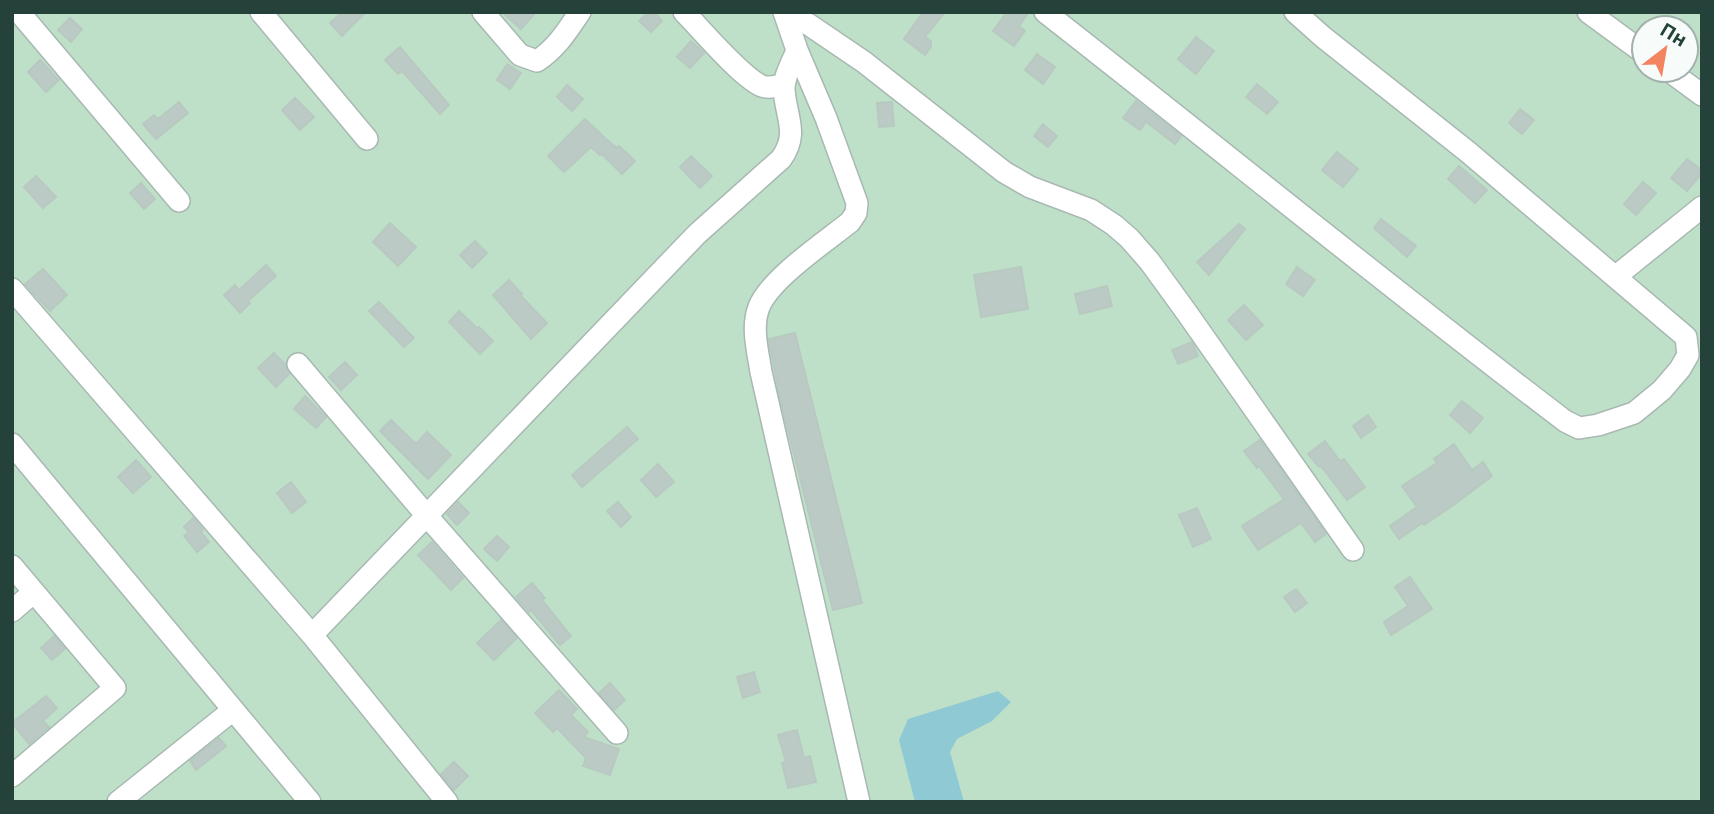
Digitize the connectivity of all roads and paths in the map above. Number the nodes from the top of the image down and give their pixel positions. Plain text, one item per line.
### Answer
1 (19, 12) edge
2 (261, 12) edge
3 (483, 12) edge
4 (580, 12) edge
5 (684, 12) edge
6 (1045, 12) edge
7 (1295, 12) edge
8 (1588, 12) edge
9 (784, 14) edge
10 (1630, 43) edge
11 (797, 50) junction
12 (1687, 84) edge
13 (784, 85) junction
14 (1702, 95) edge
15 (367, 139) dead end
16 (179, 201) dead end
17 (1702, 207) edge
18 (1615, 277) junction
19 (12, 289) edge
20 (298, 364) dead end
21 (13, 446) edge
22 (427, 516) junction
23 (1353, 550) dead end
24 (12, 566) edge
25 (34, 592) junction
26 (12, 611) edge
27 (312, 635) junction
28 (233, 710) junction
29 (617, 733) dead end
30 (12, 776) edge
31 (118, 802) edge
32 (310, 802) edge
33 (447, 802) edge
34 (859, 802) edge

1 - 16 street
2 - 15 street
3 - 4 street
5 - 13 street
6 - 18 street
7 - 18 street
8 - 10 street
9 - 11 street
9 - 23 street
11 - 13 street
11 - 34 street
12 - 14 street
13 - 22 street
17 - 18 street
19 - 27 street
20 - 22 street
21 - 28 street
22 - 27 street
22 - 29 street
24 - 25 street
25 - 26 street
25 - 30 street
27 - 33 street
28 - 31 street
28 - 32 street

